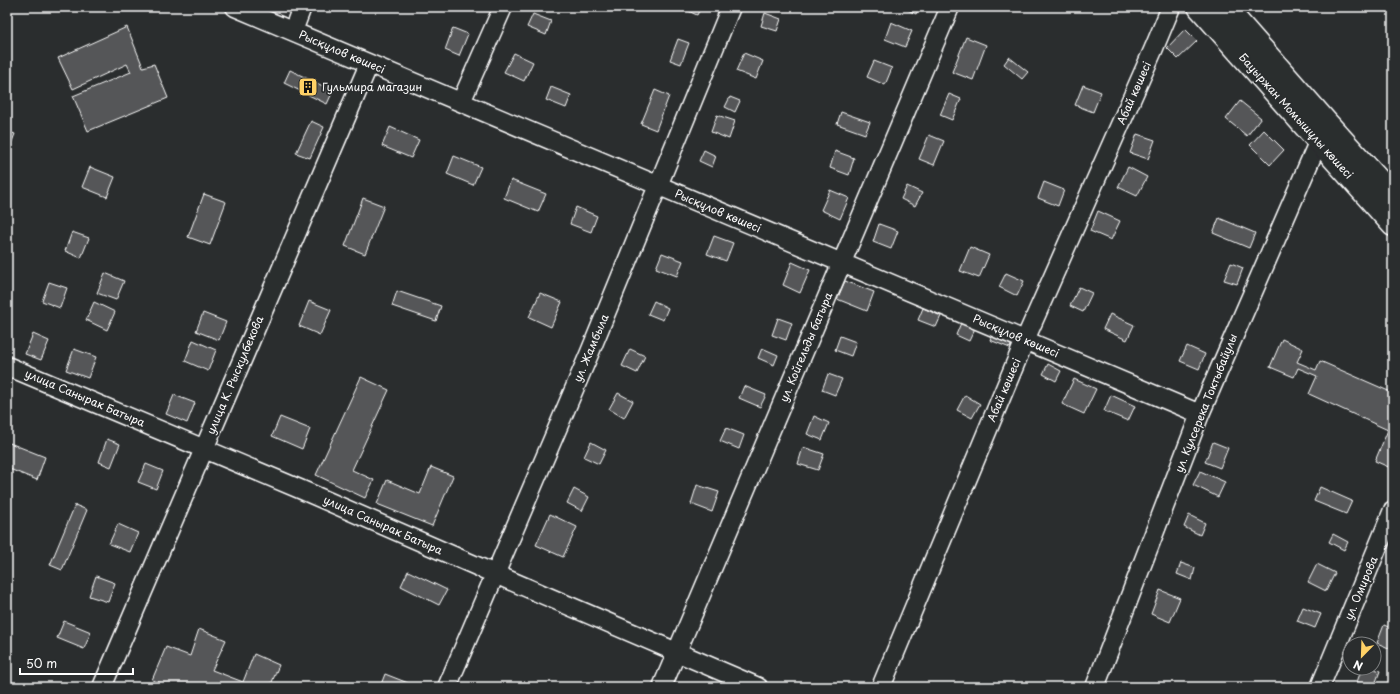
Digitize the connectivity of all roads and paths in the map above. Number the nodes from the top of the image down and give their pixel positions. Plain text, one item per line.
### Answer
1 (235, 7) edge
2 (302, 7) edge
3 (503, 7) edge
4 (731, 7) edge
5 (950, 7) edge
6 (1171, 7) edge
7 (1200, 7) edge
8 (1225, 7) edge
9 (293, 31) junction
10 (369, 64) junction
11 (461, 102) junction
12 (1323, 132) junction
13 (659, 186) junction
14 (1393, 196) edge
15 (1393, 225) edge
16 (841, 263) junction
17 (1025, 340) junction
18 (7, 366) edge
19 (1200, 414) junction
20 (204, 448) junction
21 (1393, 510) edge
22 (495, 574) junction
23 (677, 653) junction
24 (102, 687) edge
25 (447, 687) edge
26 (662, 687) edge
27 (758, 687) edge
28 (881, 687) edge
29 (1095, 687) edge
30 (1320, 687) edge

1 - 9 street, Рысқұлов көшесі
2 - 9 street
3 - 11 street
4 - 13 street, ул. Жамбыла
5 - 16 street, ул. Койгельды батыра
6 - 17 street, Абай көшесі
7 - 12 street, Бауыржан Момышұлы көшесі
8 - 12 street, Бауыржан Момышұлы көшесі
9 - 10 street, Рысқұлов көшесі
10 - 11 street, Рысқұлов көшесі
10 - 20 street, улица К. Рыскулбекова
11 - 13 street, Рысқұлов көшесі
12 - 14 street, Бауыржан Момышұлы көшесі
12 - 15 street, Бауыржан Момышұлы көшесі
12 - 19 street, ул. Кулсерека Токтыбайулы
13 - 16 street, Рысқұлов көшесі
13 - 22 street, ул. Жамбыла
16 - 17 street, Рысқұлов көшесі
16 - 23 street, ул. Койгельды батыра
17 - 19 street, Рысқұлов көшесі
17 - 28 street, Абай көшесі
18 - 20 street, улица Санырак Батыра
19 - 29 street, ул. Кулсерека Токтыбайулы
20 - 22 street, улица Санырак Батыра
20 - 24 street, улица К. Рыскулбекова
21 - 30 street, ул. Омирова
22 - 23 street, улица Санырак Батыра
22 - 25 street, ул. Жамбыла
23 - 26 street, ул. Койгельды батыра
23 - 27 street, улица Санырак Батыра

